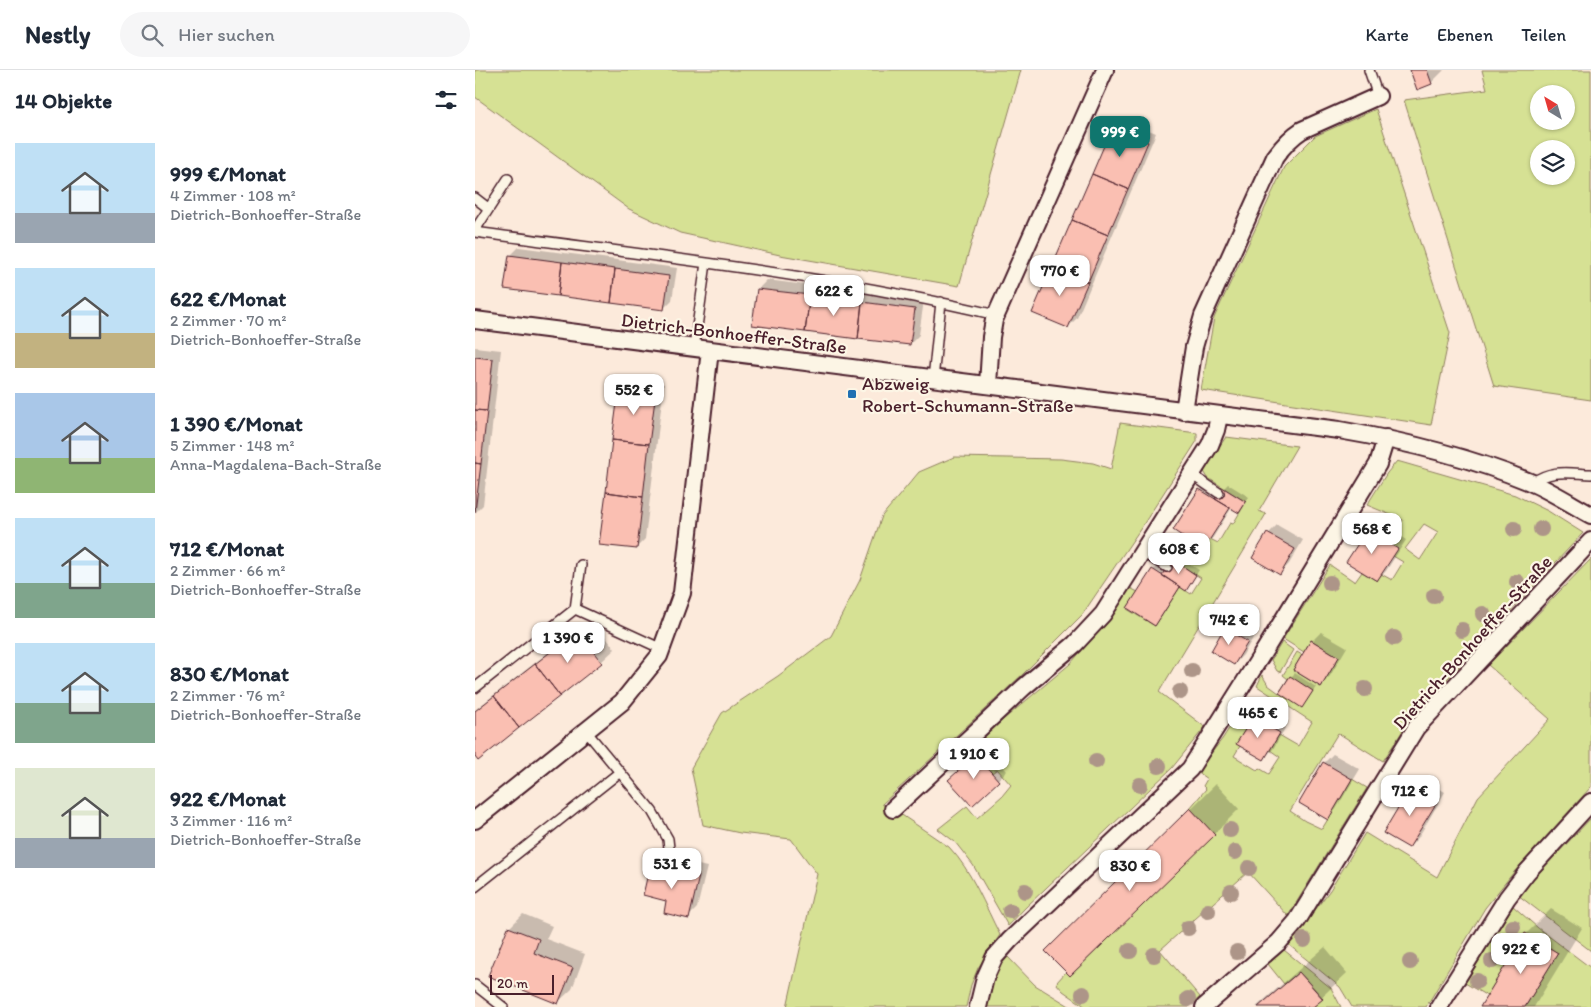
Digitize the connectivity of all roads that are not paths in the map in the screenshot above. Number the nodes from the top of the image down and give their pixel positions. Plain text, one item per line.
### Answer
1 (1105, 70) edge
2 (1369, 70) edge
3 (1378, 96) joint
4 (508, 179) dead end
5 (475, 198) edge
6 (488, 208) junction
7 (475, 231) edge
8 (706, 263) junction
9 (941, 302) junction
10 (996, 315) junction
11 (475, 320) edge
12 (702, 349) junction
13 (933, 378) junction
14 (988, 385) junction
15 (1184, 411) junction
16 (1219, 416) junction
17 (1386, 438) junction
18 (1191, 474) junction
19 (1591, 474) edge
20 (1532, 483) junction
21 (1219, 493) dead end
22 (1591, 515) edge
23 (1591, 541) edge
24 (1142, 552) junction
25 (581, 565) dead end
26 (1167, 567) dead end
27 (575, 609) junction
28 (663, 649) junction
29 (475, 688) edge
30 (586, 731) junction
31 (620, 772) junction
32 (1591, 802) edge
33 (893, 809) dead end
34 (475, 820) edge
35 (670, 858) dead end
36 (475, 887) edge
37 (475, 986) edge
38 (503, 1007) edge
39 (978, 1007) edge
40 (1204, 1007) edge
41 (1439, 1007) edge

1 - 10 street
2 - 3 lane
3 - 15 street
4 - 6 lane
5 - 6 lane
6 - 7 lane
7 - 8 lane
8 - 9 lane
8 - 12 lane
9 - 10 lane
9 - 13 lane
10 - 14 street
11 - 12 street, Dietrich-Bonhoeffer-Straße
12 - 13 street, Dietrich-Bonhoeffer-Straße
12 - 28 street
13 - 14 street, Dietrich-Bonhoeffer-Straße
14 - 15 street, Dietrich-Bonhoeffer-Straße
15 - 16 street, Dietrich-Bonhoeffer-Straße
16 - 17 street, Dietrich-Bonhoeffer-Straße
16 - 18 street
17 - 20 street, Dietrich-Bonhoeffer-Straße
17 - 39 street
18 - 21 lane
18 - 24 street
19 - 20 lane
20 - 22 street, Dietrich-Bonhoeffer-Straße
23 - 40 street, Dietrich-Bonhoeffer-Straße
24 - 26 lane
24 - 33 street
25 - 27 lane
27 - 28 lane
27 - 29 lane
28 - 30 street
30 - 31 lane
30 - 34 street
31 - 35 lane
31 - 36 lane
32 - 41 street
37 - 38 lane

